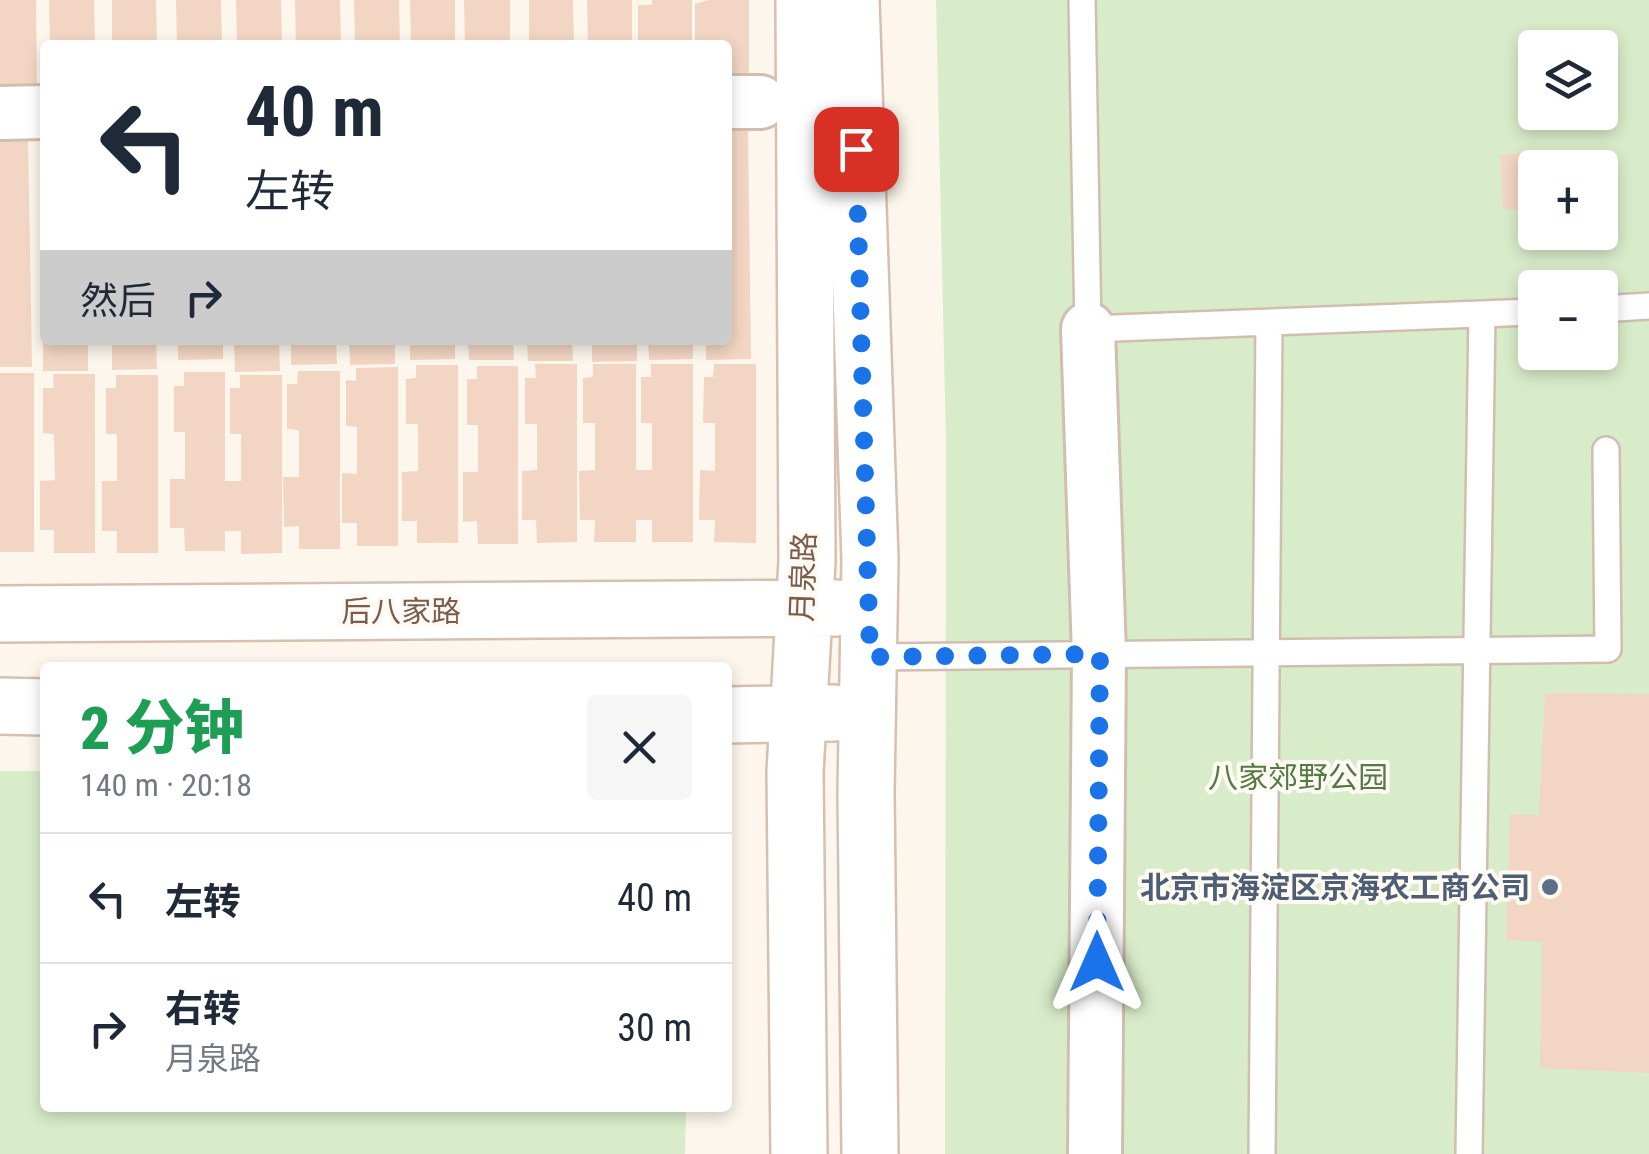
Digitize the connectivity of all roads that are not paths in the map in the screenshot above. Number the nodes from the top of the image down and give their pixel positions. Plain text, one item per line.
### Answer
1 (804, 0) edge
2 (851, 0) edge
3 (1082, 0) edge
4 (40, 112) edge
5 (0, 113) edge
6 (1649, 306) edge
7 (1618, 307) edge
8 (1518, 313) edge
9 (1482, 316) junction
10 (1269, 324) junction
11 (1088, 329) junction
12 (1606, 450) dead end
13 (802, 609) junction
14 (0, 614) edge
15 (870, 632) junction
16 (1477, 648) junction
17 (1268, 651) junction
18 (1100, 654) junction
19 (0, 706) edge
20 (40, 706) edge
21 (868, 711) junction
22 (732, 714) edge
23 (800, 714) junction
24 (799, 1154) edge
25 (870, 1154) edge
26 (1096, 1154) edge
27 (1262, 1154) edge
28 (1469, 1154) edge

1 - 13 main road, 月泉路
2 - 15 main road
3 - 11 lane
4 - 5 street
6 - 7 lane
8 - 9 lane
9 - 10 lane
9 - 16 lane
10 - 11 lane
10 - 17 lane
11 - 18 street
12 - 16 lane
13 - 14 main road, 后八家路
13 - 15 main road, 后八家路
13 - 23 main road, 月泉路
15 - 18 lane
15 - 21 main road
16 - 17 lane
16 - 28 lane
17 - 18 lane
17 - 27 lane
18 - 26 street
19 - 20 main road
21 - 23 main road
21 - 25 main road
22 - 23 main road
23 - 24 main road, 月泉路

